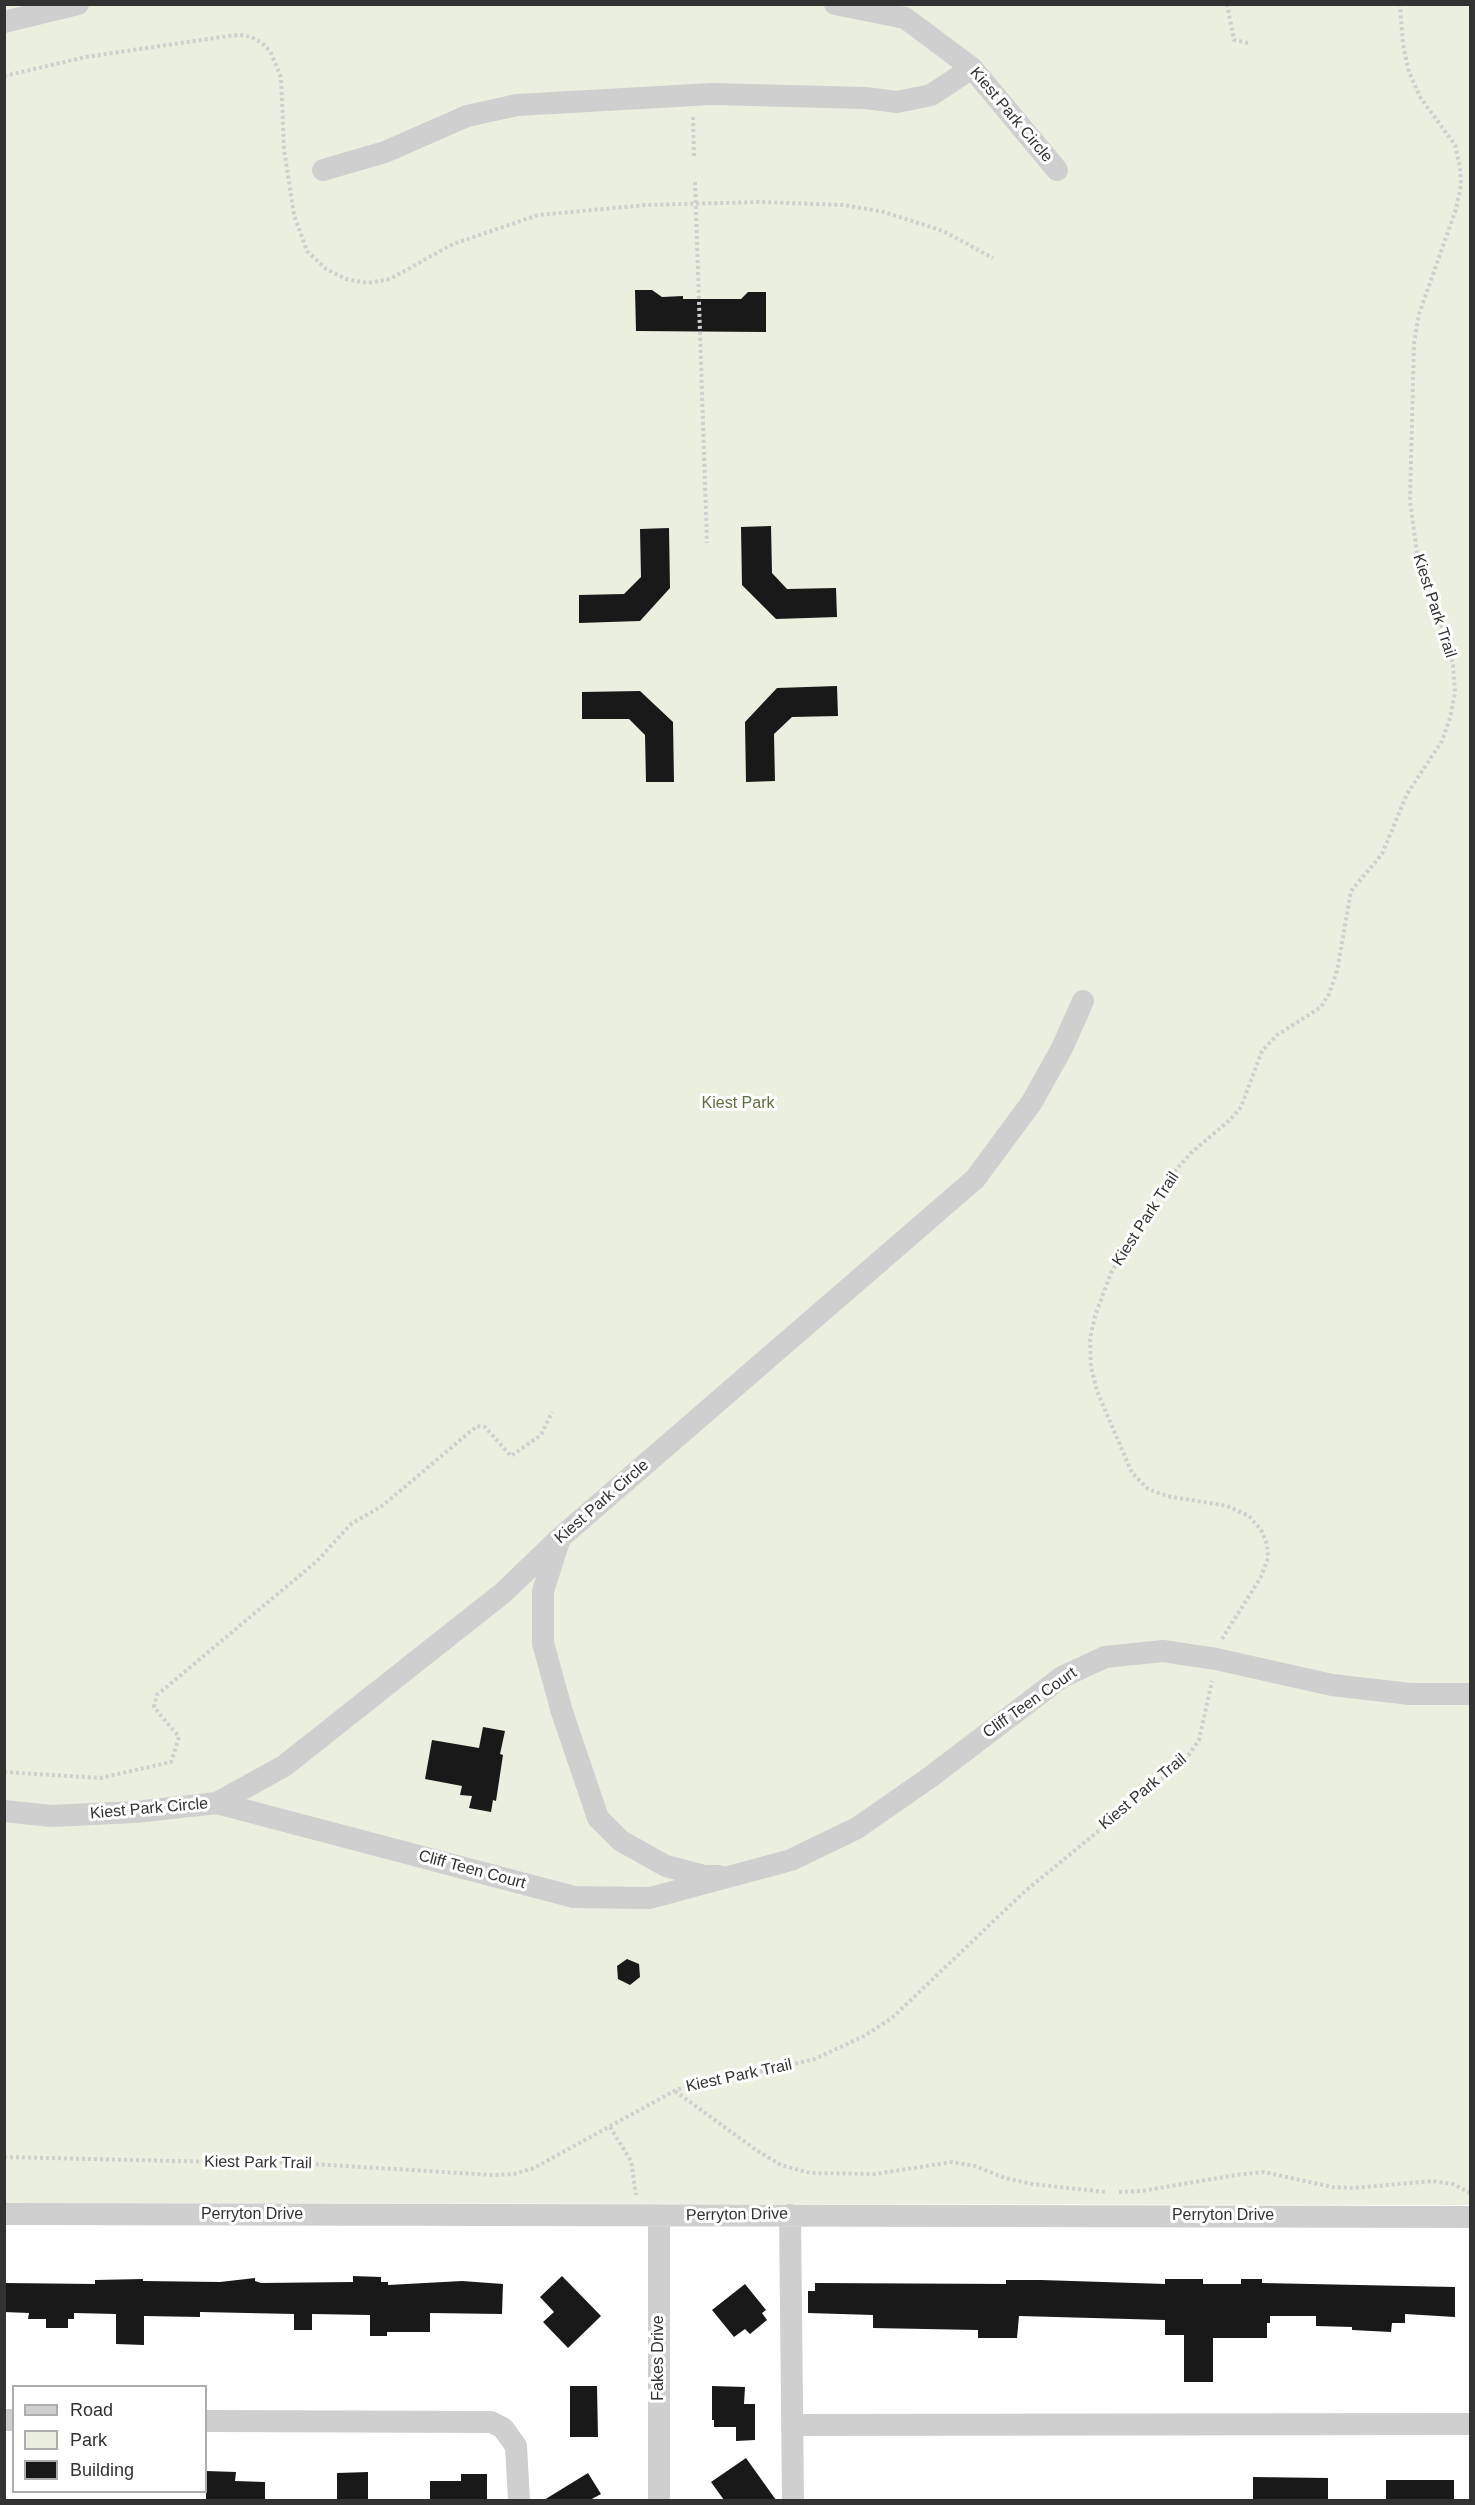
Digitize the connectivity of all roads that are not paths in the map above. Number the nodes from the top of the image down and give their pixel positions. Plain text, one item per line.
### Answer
1 (78, 4) edge
2 (835, 4) edge
3 (902, 11) edge
4 (4, 22) edge
5 (972, 68) junction
6 (322, 170) dead end
7 (1058, 170) dead end
8 (1083, 1001) dead end
9 (560, 1538) junction
10 (1470, 1694) edge
11 (217, 1803) junction
12 (4, 1811) edge
13 (729, 1877) junction
14 (4, 2214) edge
15 (790, 2215) junction
16 (659, 2216) junction
17 (1470, 2217) edge
18 (207, 2421) edge
19 (1470, 2424) edge
20 (792, 2425) junction
21 (519, 2500) edge
22 (659, 2500) edge
23 (793, 2500) edge

1 - 4 street
2 - 3 street, Kiest Park Circle
3 - 5 street, Kiest Park Circle
5 - 6 street
5 - 7 street, Kiest Park Circle
8 - 9 street, Kiest Park Circle
9 - 11 street, Kiest Park Circle
9 - 13 street, Cliff Teen Court
10 - 13 street, Cliff Teen Court
11 - 12 street, Kiest Park Circle
11 - 13 street, Cliff Teen Court
14 - 16 street, Perryton Drive
15 - 16 street, Perryton Drive
15 - 17 street, Perryton Drive
15 - 20 street
16 - 22 street, Fakes Drive
18 - 21 street
19 - 20 street
20 - 23 street

